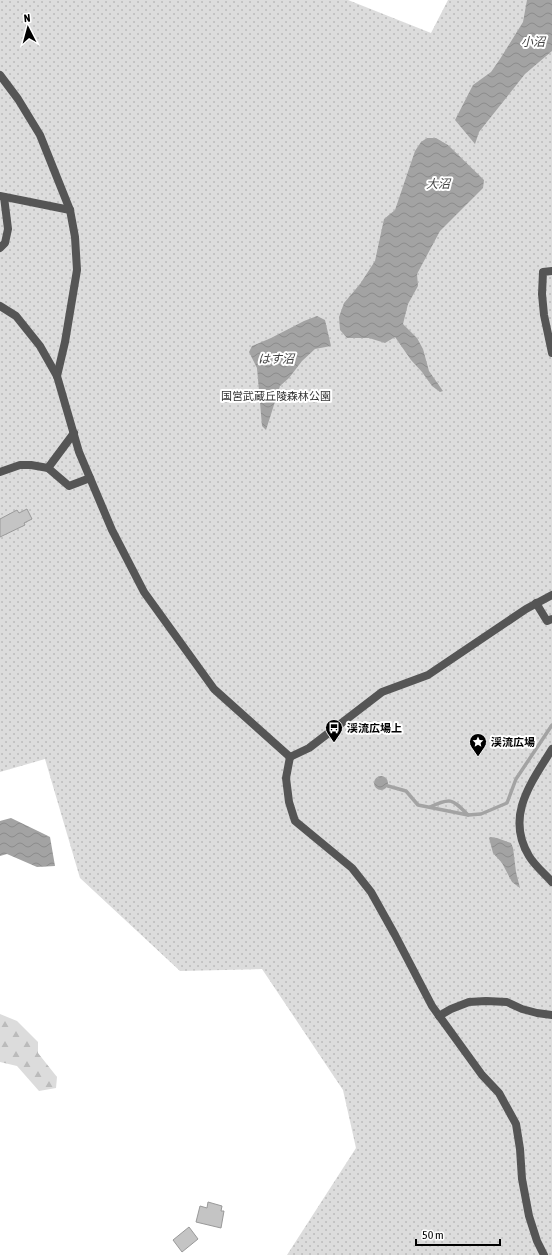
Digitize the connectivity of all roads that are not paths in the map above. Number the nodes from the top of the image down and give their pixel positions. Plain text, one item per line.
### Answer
1 (0, 75) edge
2 (2, 197) edge
3 (70, 210) junction
4 (0, 248) edge
5 (552, 272) edge
6 (0, 306) edge
7 (552, 353) edge
8 (57, 376) junction
9 (74, 433) junction
10 (48, 468) junction
11 (0, 472) edge
12 (90, 478) junction
13 (552, 595) edge
14 (536, 603) junction
15 (552, 618) edge
16 (552, 749) edge
17 (290, 757) junction
18 (552, 882) edge
19 (552, 1015) edge
20 (439, 1016) junction
21 (544, 1255) edge

1 - 3 street
2 - 3 street
2 - 4 street
3 - 8 street
5 - 7 street
6 - 8 street
8 - 9 street
9 - 10 street
9 - 12 street
10 - 11 street
10 - 12 street
12 - 17 street
13 - 14 street
14 - 15 street
14 - 17 street
16 - 18 street
17 - 20 street
19 - 20 street
20 - 21 street

